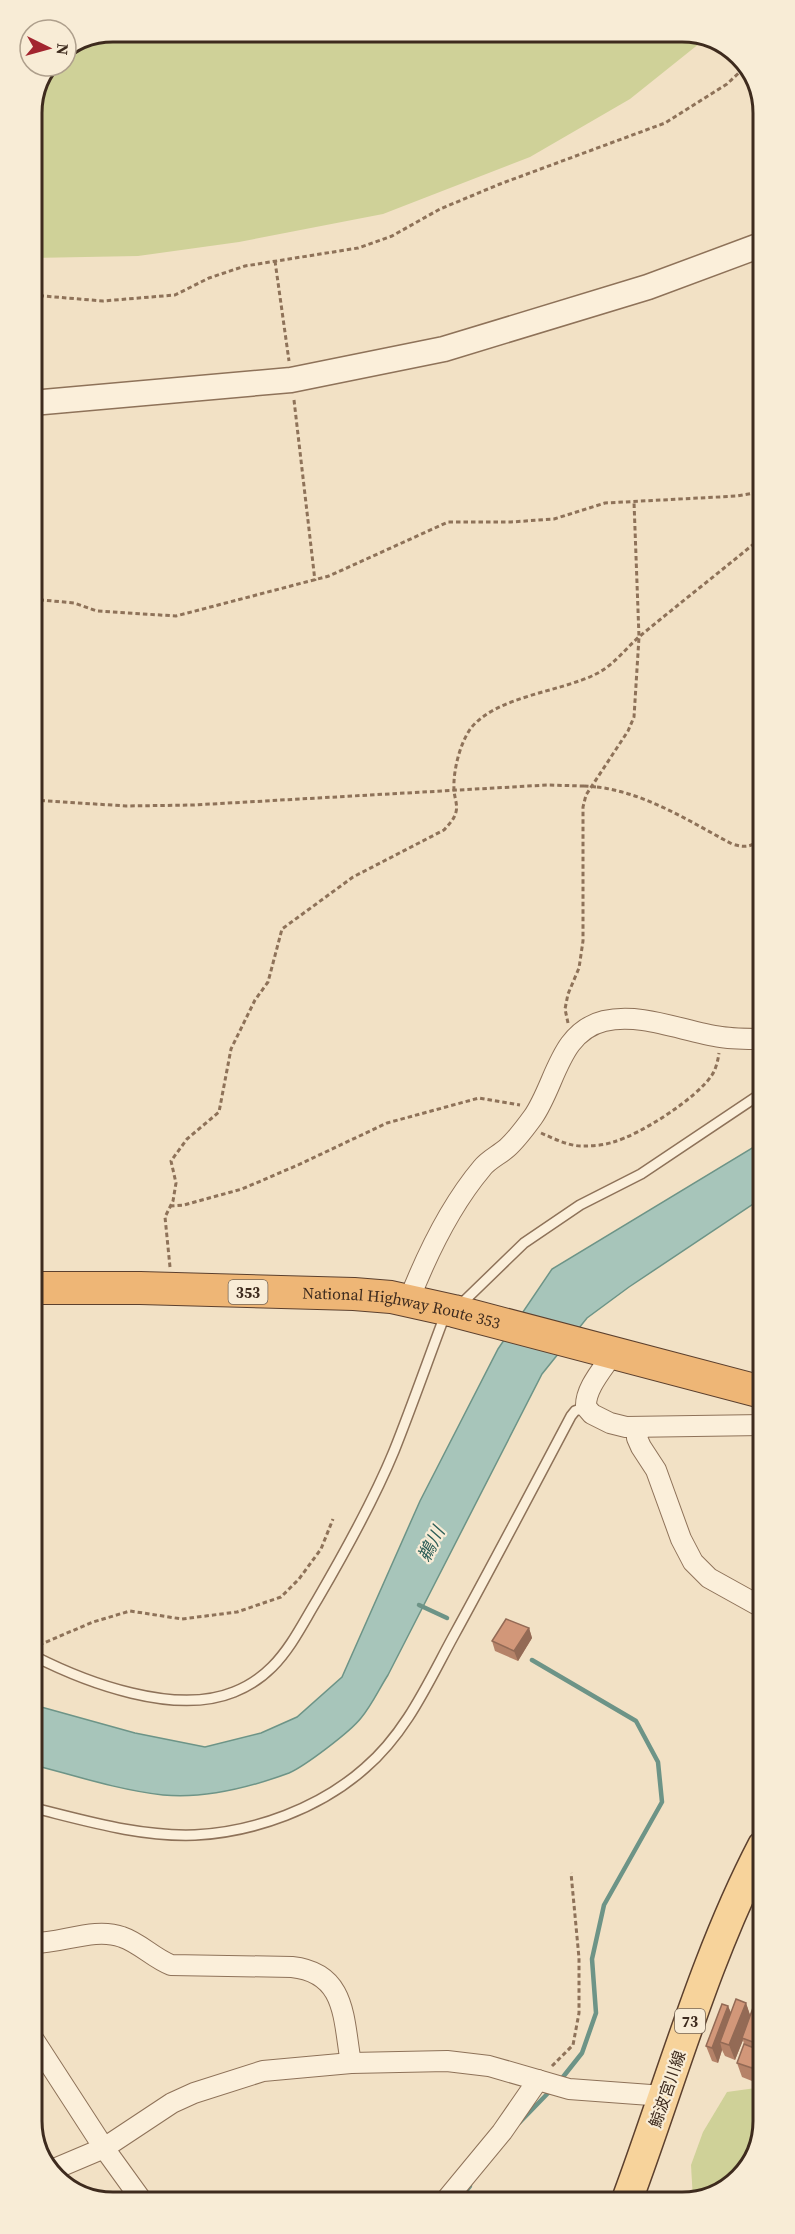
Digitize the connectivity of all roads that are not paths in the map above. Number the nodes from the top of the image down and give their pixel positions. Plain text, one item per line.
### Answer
1 (753, 248) edge
2 (42, 402) edge
3 (753, 1039) edge
4 (753, 1099) edge
5 (42, 1288) edge
6 (409, 1300) junction
7 (454, 1311) junction
8 (609, 1351) junction
9 (753, 1390) edge
10 (586, 1407) junction
11 (753, 1425) edge
12 (640, 1428) junction
13 (753, 1602) edge
14 (42, 1660) edge
15 (42, 1810) edge
16 (753, 1867) edge
17 (42, 1942) edge
18 (42, 2052) edge
19 (351, 2063) junction
20 (542, 2081) junction
21 (664, 2096) junction
22 (104, 2148) junction
23 (59, 2167) edge
24 (135, 2192) edge
25 (452, 2192) edge
26 (630, 2192) edge

1 - 2 street
3 - 6 street
4 - 7 lane
5 - 6 highway, National Highway Route 353 / 353
6 - 7 highway, National Highway Route 353 / 353
7 - 8 highway, National Highway Route 353 / 353
7 - 14 lane
8 - 9 highway, National Highway Route 353 / 353
8 - 10 street
10 - 12 street
10 - 15 lane
11 - 12 street
12 - 13 street
16 - 21 main road, 鯨波宮川線 / 73
17 - 19 street
18 - 22 street
19 - 20 street
19 - 22 street
20 - 21 street
20 - 25 street
21 - 26 main road, 鯨波宮川線 / 73
22 - 23 street
22 - 24 street

